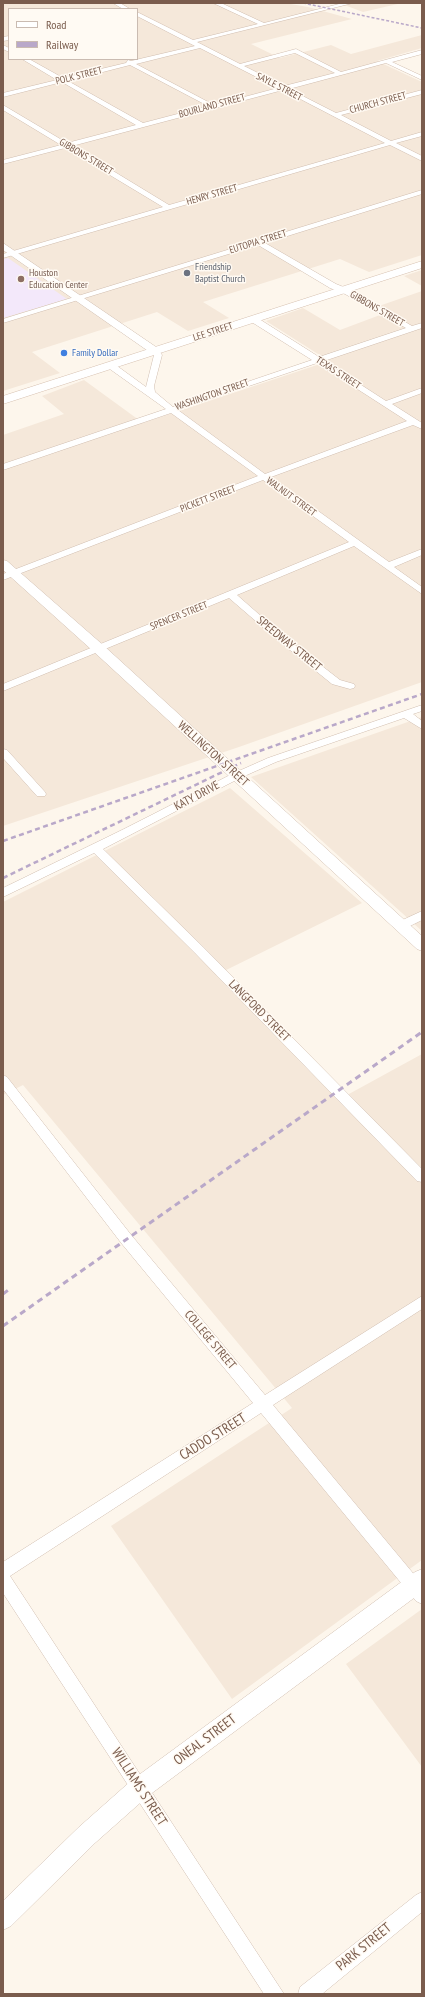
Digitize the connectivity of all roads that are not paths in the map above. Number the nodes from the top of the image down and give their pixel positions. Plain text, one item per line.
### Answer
1 (116, 3) edge
2 (216, 3) edge
3 (350, 3) edge
4 (126, 8) edge
5 (138, 15) edge
6 (262, 24) junction
7 (192, 42) junction
8 (201, 46) junction
9 (422, 52) edge
10 (27, 60) edge
11 (125, 60) edge
12 (386, 61) junction
13 (131, 63) junction
14 (239, 66) junction
15 (339, 73) junction
16 (422, 78) edge
17 (62, 80) junction
18 (282, 88) junction
19 (422, 92) edge
20 (3, 95) edge
21 (212, 106) junction
22 (3, 107) edge
23 (334, 115) junction
24 (141, 125) junction
25 (422, 134) edge
26 (390, 143) junction
27 (65, 145) junction
28 (422, 159) edge
29 (3, 162) edge
30 (422, 192) edge
31 (169, 208) junction
32 (259, 242) junction
33 (3, 246) edge
34 (14, 253) junction
35 (3, 256) edge
36 (422, 264) edge
37 (342, 290) junction
38 (77, 298) junction
39 (253, 320) junction
40 (3, 321) edge
41 (422, 325) edge
42 (411, 328) junction
43 (155, 351) junction
44 (318, 360) junction
45 (110, 365) junction
46 (422, 390) edge
47 (3, 400) edge
48 (161, 402) junction
49 (385, 404) junction
50 (171, 409) junction
51 (413, 422) junction
52 (422, 427) edge
53 (3, 467) edge
54 (264, 477) junction
55 (354, 543) junction
56 (422, 552) edge
57 (388, 566) junction
58 (6, 571) edge
59 (422, 591) edge
60 (231, 595) junction
61 (98, 648) junction
62 (350, 686) dead end
63 (3, 688) edge
64 (422, 708) edge
65 (406, 714) junction
66 (422, 726) edge
67 (3, 752) edge
68 (236, 776) junction
69 (41, 794) dead end
70 (94, 848) junction
71 (3, 893) edge
72 (422, 914) edge
73 (400, 926) junction
74 (422, 945) edge
75 (3, 1080) edge
76 (422, 1177) edge
77 (422, 1302) edge
78 (264, 1405) junction
79 (3, 1571) edge
80 (3, 1580) edge
81 (419, 1587) edge
82 (140, 1788) junction
83 (422, 1900) edge
84 (3, 1918) edge
85 (275, 1994) edge
86 (307, 1994) edge

1 - 4 street
2 - 6 street
3 - 6 street
5 - 7 street, SAYLE STREET
6 - 7 street
7 - 8 street, SAYLE STREET
8 - 13 street, POLK STREET
8 - 14 street, SAYLE STREET
9 - 12 street, BOURLAND STREET
10 - 17 street
11 - 13 street
12 - 15 street, BOURLAND STREET
12 - 16 street
13 - 17 street, POLK STREET
13 - 21 street
14 - 15 street
14 - 18 street, SAYLE STREET
15 - 18 street, BOURLAND STREET
17 - 20 street, POLK STREET
17 - 24 street
18 - 21 street, BOURLAND STREET
18 - 23 street, SAYLE STREET
19 - 23 street, CHURCH STREET
21 - 24 street, BOURLAND STREET
22 - 27 street, GIBBONS STREET
23 - 26 street, SAYLE STREET
24 - 27 street, BOURLAND STREET
25 - 26 street, HENRY STREET
26 - 28 street, SAYLE STREET
26 - 31 street, HENRY STREET
27 - 29 street, BOURLAND STREET
27 - 31 street, GIBBONS STREET
30 - 32 street, EUTOPIA STREET
31 - 34 street, HENRY STREET
32 - 37 street, GIBBONS STREET
32 - 38 street, EUTOPIA STREET
33 - 34 street
34 - 35 street, HENRY STREET
34 - 38 street
36 - 37 main road, LEE STREET
37 - 39 main road, LEE STREET
37 - 42 street, GIBBONS STREET
38 - 40 street, EUTOPIA STREET
38 - 43 street
39 - 43 main road, LEE STREET
39 - 44 street, TEXAS STREET
41 - 42 street, WASHINGTON STREET
42 - 44 street, WASHINGTON STREET
43 - 45 main road, LEE STREET
43 - 48 street, WALNUT STREET
44 - 49 street, TEXAS STREET
44 - 50 street, WASHINGTON STREET
45 - 47 main road, LEE STREET
45 - 48 street, WALNUT STREET
46 - 49 street
48 - 50 street, WALNUT STREET
49 - 51 street, TEXAS STREET
50 - 53 street, WASHINGTON STREET
50 - 54 street, WALNUT STREET
51 - 52 street, TEXAS STREET
51 - 54 street, PICKETT STREET
54 - 55 street, WALNUT STREET
54 - 58 street, PICKETT STREET
55 - 57 street, WALNUT STREET
55 - 60 street, SPENCER STREET
56 - 57 street
57 - 59 street, WALNUT STREET
58 - 61 street, WELLINGTON STREET
60 - 61 street, SPENCER STREET
60 - 62 street, SPEEDWAY STREET
61 - 63 street, SPENCER STREET
61 - 68 street, WELLINGTON STREET
64 - 65 street, KATY DRIVE
65 - 66 street
65 - 68 street, KATY DRIVE
67 - 69 street
68 - 70 street, KATY DRIVE
68 - 73 street, WELLINGTON STREET
70 - 71 street, KATY DRIVE
70 - 76 street, LANGFORD STREET
72 - 73 street
73 - 74 street, WELLINGTON STREET
75 - 78 street, COLLEGE STREET
77 - 78 street, CADDO STREET
78 - 79 street, CADDO STREET
78 - 81 street, COLLEGE STREET
80 - 82 street, WILLIAMS STREET
81 - 82 street, ONEAL STREET
82 - 84 street, ONEAL STREET
82 - 85 street, WILLIAMS STREET
83 - 86 street, PARK STREET

